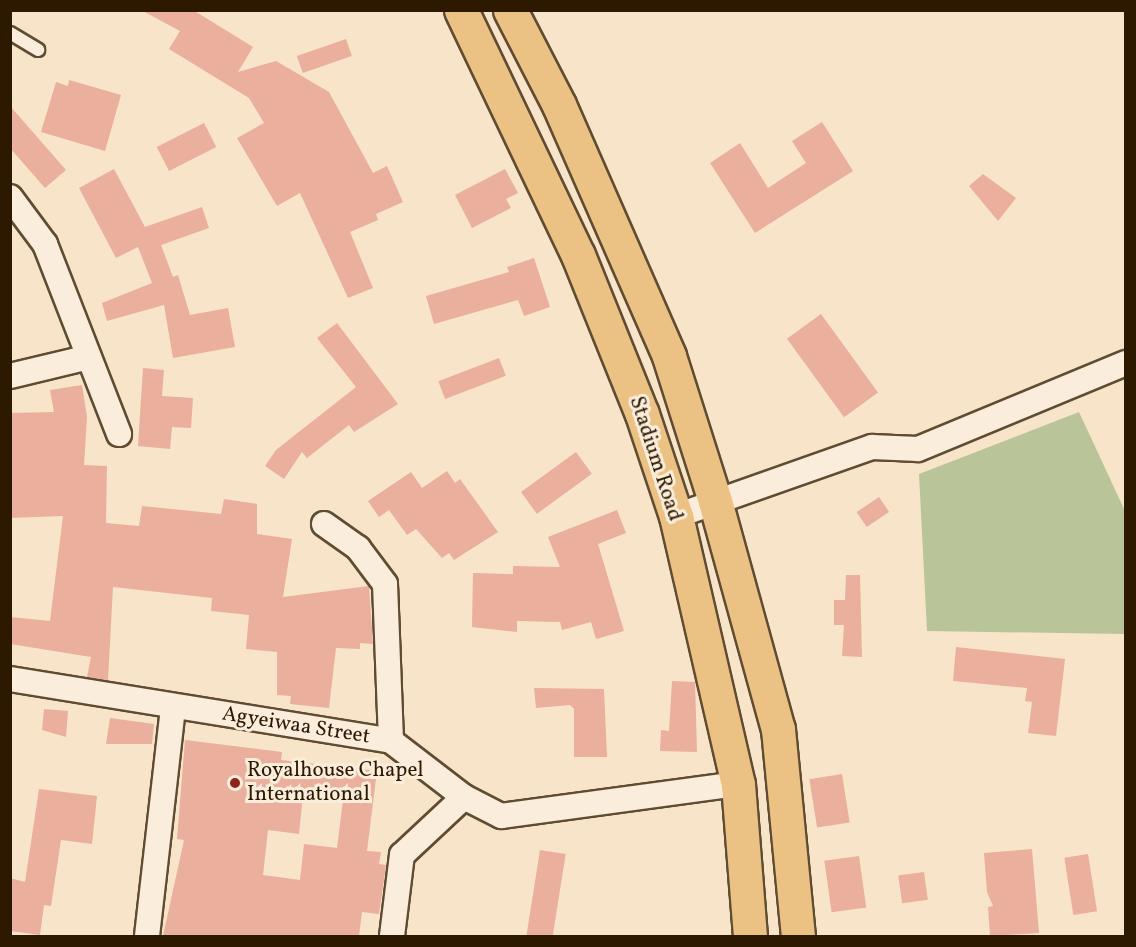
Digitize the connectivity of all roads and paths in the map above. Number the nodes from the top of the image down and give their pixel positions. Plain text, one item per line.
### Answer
1 (461, 10) edge
2 (510, 10) edge
3 (10, 33) edge
4 (38, 50) dead end
5 (10, 197) edge
6 (89, 357) junction
7 (1125, 363) edge
8 (10, 376) edge
9 (119, 434) dead end
10 (715, 501) junction
11 (676, 516) junction
12 (324, 524) dead end
13 (10, 680) edge
14 (173, 708) junction
15 (391, 741) junction
16 (738, 784) junction
17 (464, 797) junction
18 (147, 936) edge
19 (392, 936) edge
20 (750, 936) edge
21 (798, 936) edge

1 - 11 main road, Stadium Road
2 - 10 main road, Stadium Road
3 - 4 lane
5 - 6 street
6 - 8 street
6 - 9 street
7 - 10 street
10 - 11 street
10 - 21 main road, Stadium Road
11 - 16 main road, Stadium Road
12 - 15 street
13 - 14 street, Agyeiwaa Street
14 - 15 street, Agyeiwaa Street
14 - 18 street
15 - 17 street, Agyeiwaa Street
16 - 17 street, Agyeiwaa Street
16 - 20 main road, Stadium Road
17 - 19 street

